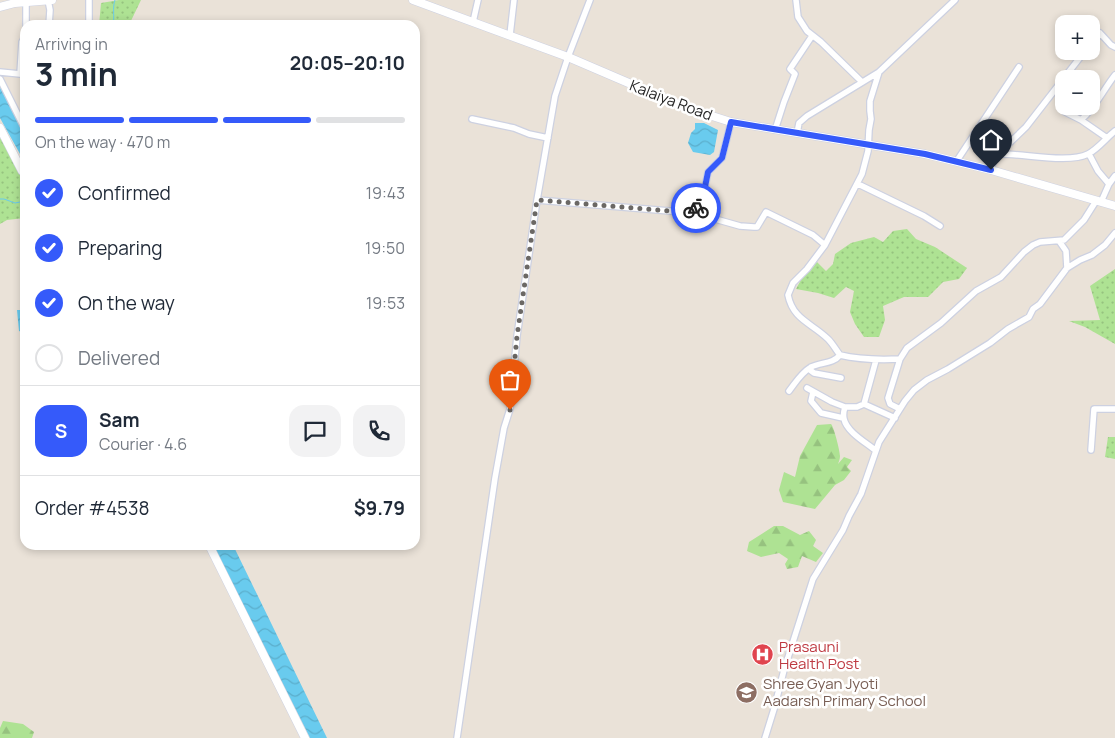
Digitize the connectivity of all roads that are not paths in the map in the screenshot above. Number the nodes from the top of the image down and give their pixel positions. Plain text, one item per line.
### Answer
1 (48, 0) edge
2 (52, 0) edge
3 (89, 0) edge
4 (413, 0) edge
5 (478, 0) edge
6 (514, 0) edge
7 (590, 0) edge
8 (796, 0) edge
9 (955, 0) edge
10 (26, 2) junction
11 (0, 7) edge
12 (26, 20) edge
13 (49, 20) edge
14 (89, 20) edge
15 (472, 22) junction
16 (1100, 33) edge
17 (510, 35) junction
18 (812, 36) junction
19 (1115, 47) edge
20 (568, 57) junction
21 (1078, 60) edge
22 (1019, 67) dead end
23 (0, 72) edge
24 (879, 72) junction
25 (20, 74) edge
26 (1115, 75) edge
27 (0, 78) edge
28 (862, 82) junction
29 (1071, 115) edge
30 (20, 119) edge
31 (472, 119) dead end
32 (1081, 120) junction
33 (731, 122) junction
34 (0, 128) edge
35 (775, 130) junction
36 (1115, 131) edge
37 (797, 134) junction
38 (548, 138) junction
39 (1107, 138) junction
40 (868, 144) junction
41 (998, 154) junction
42 (1089, 154) junction
43 (956, 162) junction
44 (20, 167) edge
45 (991, 170) junction
46 (1115, 176) edge
47 (858, 184) junction
48 (1109, 184) junction
49 (537, 200) junction
50 (1098, 201) junction
51 (1115, 206) edge
52 (694, 213) junction
53 (940, 226) dead end
54 (1115, 233) edge
55 (1059, 241) junction
56 (825, 245) junction
57 (1067, 268) junction
58 (840, 355) junction
59 (900, 359) junction
60 (876, 360) junction
61 (810, 368) junction
62 (841, 378) dead end
63 (807, 388) dead end
64 (789, 391) dead end
65 (813, 392) junction
66 (864, 404) junction
67 (845, 407) junction
68 (900, 409) junction
69 (1115, 409) edge
70 (843, 418) junction
71 (895, 418) junction
72 (875, 450) junction
73 (1091, 450) dead end
74 (212, 550) edge
75 (306, 738) edge
76 (457, 738) edge
77 (765, 738) edge

1 - 2 main road
1 - 10 main road
1 - 13 street
3 - 14 street
4 - 15 main road, Kalaiya Road
5 - 15 street
6 - 17 street
7 - 20 street
8 - 18 street
9 - 24 street
10 - 11 main road
10 - 12 street
15 - 17 main road, Kalaiya Road
16 - 19 street
17 - 20 main road, Kalaiya Road
18 - 28 street
18 - 35 street
20 - 33 main road, Kalaiya Road
20 - 38 street
21 - 41 street
22 - 43 street
23 - 25 street
24 - 28 street
24 - 40 street
26 - 32 street
27 - 30 street
28 - 37 street
29 - 32 street
31 - 38 street
32 - 39 street
33 - 35 main road, Kalaiya Road
33 - 52 street
34 - 44 main road
35 - 37 main road, Kalaiya Road
36 - 39 street
37 - 40 main road, Kalaiya Road
38 - 49 street
39 - 42 street
40 - 43 main road, Kalaiya Road
40 - 47 street
41 - 42 street
41 - 45 street
42 - 48 street
43 - 45 main road, Kalaiya Road
45 - 50 main road, Kalaiya Road
46 - 48 street
47 - 53 street
47 - 56 street
48 - 50 street
49 - 52 street
49 - 76 street
50 - 51 main road, Kalaiya Road
50 - 55 street
52 - 56 street
54 - 57 street
55 - 57 street
55 - 59 street
56 - 58 street
57 - 68 street
58 - 60 street
58 - 61 street
59 - 60 street
59 - 68 street
60 - 66 street
61 - 62 street
61 - 64 street
63 - 65 street
65 - 67 street
65 - 70 street
66 - 67 street
66 - 71 street
67 - 70 street
68 - 71 street
69 - 73 street
70 - 72 street
71 - 72 street
72 - 77 street
74 - 75 main road

